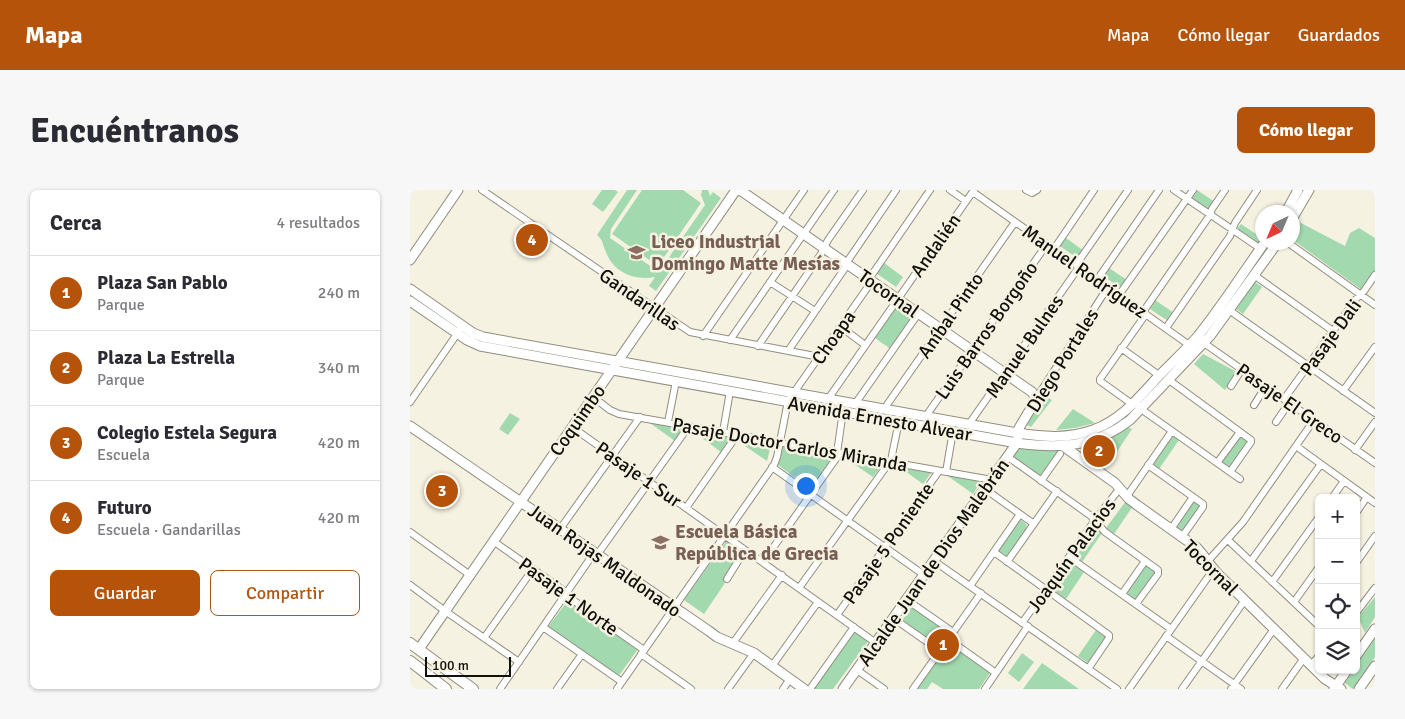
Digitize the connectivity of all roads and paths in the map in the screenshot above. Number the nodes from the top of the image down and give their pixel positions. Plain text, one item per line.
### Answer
1 (458, 190) edge
2 (482, 190) edge
3 (736, 190) edge
4 (740, 190) edge
5 (804, 190) edge
6 (834, 190) edge
7 (863, 190) edge
8 (896, 190) edge
9 (930, 190) edge
10 (950, 190) edge
11 (1026, 190) edge
12 (1037, 190) edge
13 (1094, 190) edge
14 (1128, 190) edge
15 (1159, 190) edge
16 (1174, 190) edge
17 (1193, 190) edge
18 (1225, 190) edge
19 (1257, 190) edge
20 (1298, 190) edge
21 (1309, 190) edge
22 (973, 191) edge
23 (1187, 198) junction
24 (966, 201) junction
25 (1290, 205) edge
26 (1300, 205) edge
27 (1210, 214) junction
28 (783, 220) junction
29 (1015, 222) junction
30 (1232, 230) junction
31 (803, 234) junction
32 (1255, 242) edge
33 (1047, 244) junction
34 (824, 248) junction
35 (1054, 249) junction
36 (1260, 250) edge
37 (1272, 250) edge
38 (1298, 250) edge
39 (410, 260) edge
40 (847, 264) junction
41 (1078, 266) junction
42 (1254, 275) junction
43 (1375, 276) edge
44 (871, 280) junction
45 (1098, 280) junction
46 (770, 282) junction
47 (1108, 287) junction
48 (410, 290) edge
49 (1360, 294) junction
50 (1119, 295) junction
51 (792, 296) junction
52 (897, 299) junction
53 (410, 301) edge
54 (1375, 305) edge
55 (654, 308) junction
56 (1229, 310) junction
57 (815, 311) junction
58 (1144, 313) junction
59 (918, 314) junction
60 (840, 327) junction
61 (1166, 328) junction
62 (940, 329) junction
63 (460, 330) junction
64 (1333, 331) junction
65 (703, 336) junction
66 (730, 340) junction
67 (481, 341) junction
68 (1204, 343) junction
69 (865, 345) junction
70 (758, 346) junction
71 (1375, 347) edge
72 (1121, 348) junction
73 (1193, 348) junction
74 (788, 351) junction
75 (972, 351) junction
76 (820, 357) junction
77 (618, 361) junction
78 (1308, 366) junction
79 (1242, 369) junction
80 (612, 370) junction
81 (1004, 373) junction
82 (1160, 376) junction
83 (1169, 380) junction
84 (676, 381) junction
85 (1231, 386) dead end
86 (1266, 386) junction
87 (730, 391) junction
88 (1343, 391) junction
89 (795, 393) junction
90 (593, 397) junction
91 (1035, 398) junction
92 (828, 399) junction
93 (788, 401) junction
94 (1287, 401) junction
95 (410, 402) edge
96 (855, 404) junction
97 (1254, 404) dead end
98 (1136, 407) junction
99 (884, 409) junction
100 (843, 411) junction
101 (1375, 413) edge
102 (926, 416) junction
103 (640, 417) junction
104 (1314, 420) junction
105 (899, 421) junction
106 (668, 422) junction
107 (1276, 422) dead end
108 (1375, 422) edge
109 (969, 424) junction
110 (410, 426) edge
111 (689, 426) junction
112 (572, 427) junction
113 (953, 431) junction
114 (1172, 431) junction
115 (722, 432) junction
116 (1240, 432) junction
117 (1018, 433) junction
118 (738, 435) junction
119 (1050, 437) junction
120 (780, 442) junction
121 (1018, 443) junction
122 (1078, 444) junction
123 (1296, 446) junction
124 (1062, 450) junction
125 (1355, 450) junction
126 (838, 453) junction
127 (612, 456) junction
128 (1008, 457) junction
129 (1079, 457) junction
130 (890, 462) junction
131 (1217, 463) junction
132 (1375, 463) edge
133 (1321, 464) junction
134 (1148, 465) junction
135 (772, 467) junction
136 (939, 471) junction
137 (946, 472) junction
138 (1230, 472) junction
139 (1240, 479) dead end
140 (992, 480) junction
141 (1041, 481) junction
142 (1344, 481) junction
143 (649, 482) junction
144 (1120, 488) junction
145 (985, 489) junction
146 (1057, 491) junction
147 (811, 494) junction
148 (1335, 494) edge
149 (1127, 496) junction
150 (1193, 496) junction
151 (1367, 497) junction
152 (521, 502) junction
153 (1375, 503) edge
154 (1360, 507) edge
155 (686, 508) junction
156 (1020, 514) junction
157 (1095, 520) junction
158 (848, 521) junction
159 (1315, 523) edge
160 (1034, 524) junction
161 (560, 529) junction
162 (1171, 529) junction
163 (410, 532) edge
164 (724, 535) junction
165 (1375, 536) edge
166 (1182, 537) junction
167 (1228, 540) junction
168 (493, 541) junction
169 (884, 547) junction
170 (745, 550) junction
171 (994, 552) junction
172 (596, 554) junction
173 (1069, 557) junction
174 (1360, 557) edge
175 (934, 561) junction
176 (1145, 561) junction
177 (1251, 561) junction
178 (763, 562) junction
179 (1007, 562) junction
180 (1207, 562) junction
181 (533, 569) junction
182 (1213, 570) junction
183 (1315, 573) edge
184 (470, 575) junction
185 (924, 575) junction
186 (782, 576) junction
187 (727, 578) dead end
188 (1272, 582) junction
189 (410, 585) edge
190 (970, 586) junction
191 (799, 588) junction
192 (1375, 588) edge
193 (1045, 589) junction
194 (980, 593) junction
195 (566, 594) junction
196 (1122, 594) junction
197 (907, 600) junction
198 (1245, 600) junction
199 (818, 602) junction
200 (1294, 602) junction
201 (1136, 604) junction
202 (673, 607) junction
203 (1360, 608) edge
204 (445, 611) junction
205 (837, 614) junction
206 (893, 618) junction
207 (1315, 620) edge
208 (1025, 624) junction
209 (543, 627) junction
210 (854, 627) junction
211 (1375, 628) edge
212 (1172, 629) junction
213 (1274, 629) junction
214 (953, 632) junction
215 (1166, 636) junction
216 (484, 638) junction
217 (948, 639) junction
218 (876, 642) junction
219 (734, 643) junction
220 (414, 646) edge
221 (1360, 650) edge
222 (940, 651) junction
223 (642, 652) junction
224 (754, 653) junction
225 (582, 654) junction
226 (1315, 658) edge
227 (410, 661) edge
228 (1202, 661) junction
229 (519, 662) junction
230 (1307, 662) junction
231 (772, 666) junction
232 (1375, 666) edge
233 (1088, 669) junction
234 (857, 670) junction
235 (996, 673) junction
236 (1345, 674) edge
237 (790, 679) junction
238 (622, 682) junction
239 (1233, 687) edge
240 (1337, 688) edge
241 (446, 689) edge
242 (473, 689) edge
243 (500, 689) edge
244 (558, 689) edge
245 (617, 689) edge
246 (691, 689) edge
247 (728, 689) edge
248 (783, 689) edge
249 (804, 689) edge
250 (810, 689) edge
251 (843, 689) edge
252 (884, 689) edge
253 (913, 689) edge
254 (985, 689) edge
255 (1117, 689) edge
256 (1129, 689) edge
257 (1182, 689) edge
258 (1241, 689) edge
259 (1282, 689) edge
260 (1359, 689) edge

1 - 39 street
2 - 55 street, Gandarillas
3 - 55 street, Coquimbo
4 - 28 street, Tocornal
5 - 28 street
6 - 31 street
7 - 34 street
8 - 40 street
9 - 44 street, Choapa
10 - 24 street
11 - 12 street
13 - 35 street
14 - 41 street, Manuel Bulnes
15 - 45 street
16 - 23 street
17 - 23 street
18 - 27 street
19 - 30 street
20 - 25 street
21 - 26 street
22 - 24 street, Andalién
22 - 29 street, Manuel Rodríguez
23 - 27 street
23 - 50 street
24 - 52 street, Andalién
27 - 30 street
27 - 58 street
28 - 31 street, Tocornal
28 - 65 street
29 - 33 street, Manuel Rodríguez
29 - 62 street, Aníbal Pinto
30 - 32 street
30 - 61 street
31 - 34 street, Tocornal
31 - 46 street
33 - 35 street, Manuel Rodríguez
33 - 75 street, Luis Barros Borgoño
34 - 40 street, Tocornal
34 - 51 street
35 - 41 street, Manuel Rodríguez
36 - 73 street, Avenida Ernesto Alvear
37 - 42 street, Avenida Ernesto Alvear
38 - 49 street
40 - 44 street, Tocornal
40 - 57 street
41 - 45 street, Manuel Rodríguez
41 - 81 street, Manuel Bulnes
42 - 56 street, Avenida Ernesto Alvear
42 - 64 street
43 - 49 street, Pasaje Dali
44 - 52 street, Tocornal
44 - 60 street, Choapa
45 - 47 street, Manuel Rodríguez
46 - 51 street
46 - 66 street
47 - 50 street, Manuel Rodríguez
47 - 91 street, Diego Portales
48 - 63 street, Avenida Ernesto Alvear
49 - 54 street
49 - 64 street, Pasaje Dali
50 - 58 street, Manuel Rodríguez
51 - 57 street
51 - 70 street
52 - 59 street, Tocornal
52 - 69 street, Andalién
53 - 63 street, Avenida Ernesto Alvear
55 - 65 street, Gandarillas
55 - 77 street, Coquimbo
56 - 68 street, Avenida Ernesto Alvear
56 - 78 street
57 - 74 street
58 - 61 street, Manuel Rodríguez
58 - 72 street
59 - 62 street, Tocornal
59 - 96 street
60 - 69 street
60 - 76 street, Choapa
61 - 73 street, Manuel Rodríguez
62 - 75 street, Tocornal
62 - 99 street, Aníbal Pinto
63 - 67 street, Avenida Ernesto Alvear
63 - 95 street
64 - 78 street, Pasaje Dali
65 - 66 street, Gandarillas
66 - 70 street, Gandarillas
67 - 77 street, Avenida Ernesto Alvear
67 - 80 street, Avenida Ernesto Alvear
68 - 73 street, Avenida Ernesto Alvear
68 - 79 street, Pasaje El Greco
69 - 92 street, Andalién
70 - 74 street, Gandarillas
71 - 88 street
72 - 82 street
72 - 98 street
73 - 82 street, Avenida Ernesto Alvear
73 - 83 street, Avenida Ernesto Alvear
74 - 76 street, Gandarillas
75 - 81 street, Tocornal
75 - 102 street, Luis Barros Borgoño
76 - 89 street, Choapa
77 - 80 street, Coquimbo
77 - 89 street, Avenida Ernesto Alvear
78 - 88 street
78 - 94 street, Pasaje Dali
79 - 85 street
79 - 86 street, Pasaje El Greco
80 - 84 street, Avenida Ernesto Alvear
80 - 90 street, Coquimbo
81 - 91 street, Tocornal
81 - 109 street, Manuel Bulnes
82 - 98 street, Avenida Ernesto Alvear
83 - 98 street, Avenida Ernesto Alvear
83 - 116 street
84 - 87 street, Avenida Ernesto Alvear
84 - 106 street
86 - 94 street, Pasaje El Greco
86 - 97 street
87 - 93 street, Avenida Ernesto Alvear
87 - 115 street
88 - 101 street
89 - 92 street, Avenida Ernesto Alvear
89 - 93 street, Choapa
90 - 103 street, Pasaje Doctor Carlos Miranda
90 - 112 street, Coquimbo
91 - 117 street, Diego Portales
92 - 96 street, Avenida Ernesto Alvear
93 - 100 street, Avenida Ernesto Alvear
93 - 120 street
94 - 104 street, Pasaje El Greco
94 - 107 street, Pasaje Dali
96 - 99 street, Avenida Ernesto Alvear
98 - 114 street
98 - 119 street, Avenida Ernesto Alvear
98 - 122 street, Avenida Ernesto Alvear
99 - 102 street, Avenida Ernesto Alvear
100 - 105 street, Avenida Ernesto Alvear
100 - 126 street
102 - 109 street, Avenida Ernesto Alvear
103 - 106 street, Pasaje Doctor Carlos Miranda
103 - 127 street
104 - 123 street
104 - 125 street, Pasaje El Greco
105 - 113 street, Avenida Ernesto Alvear
105 - 130 street
106 - 111 street, Pasaje Doctor Carlos Miranda
108 - 125 street
109 - 117 street, Avenida Ernesto Alvear
110 - 152 street, Juan Rojas Maldonado
111 - 115 street, Pasaje Doctor Carlos Miranda
111 - 143 street
112 - 127 street, Pasaje 1 Sur
112 - 152 street, Coquimbo
113 - 121 street, Avenida Ernesto Alvear
113 - 137 street, Pasaje 5 Poniente
114 - 131 street
114 - 134 street, Joaquín Palacios
115 - 118 street, Pasaje Doctor Carlos Miranda
116 - 131 street
116 - 138 street
117 - 119 street, Avenida Ernesto Alvear
117 - 121 street, Alcalde Juan de Dios Malebrán
118 - 120 street, Pasaje Doctor Carlos Miranda
118 - 155 street
119 - 124 street, Tocornal
120 - 126 street, Pasaje Doctor Carlos Miranda
120 - 135 street
121 - 124 street, Avenida Ernesto Alvear
121 - 128 street, Alcalde Juan de Dios Malebrán
122 - 124 street, Avenida Ernesto Alvear
122 - 129 street
123 - 133 street
123 - 167 street
124 - 129 street, Tocornal
124 - 141 street
125 - 132 street, Pasaje El Greco
126 - 130 street, Pasaje Doctor Carlos Miranda
126 - 147 street
127 - 143 street, Pasaje 1 Sur
127 - 161 street
128 - 140 street, Alcalde Juan de Dios Malebrán
128 - 141 street
129 - 144 street, Tocornal
130 - 136 street, Pasaje Doctor Carlos Miranda
130 - 158 street
131 - 138 street
133 - 142 street
133 - 177 street
134 - 149 street, Joaquín Palacios
134 - 150 street
135 - 147 street
135 - 164 street
136 - 137 street, Pasaje Doctor Carlos Miranda
136 - 169 street, Pasaje 5 Poniente
137 - 140 street, Pasaje Doctor Carlos Miranda
138 - 139 street
140 - 145 street, Alcalde Juan de Dios Malebrán
141 - 146 street
142 - 148 street
142 - 151 street
143 - 155 street, Pasaje 1 Sur
143 - 172 street
144 - 149 street, Tocornal
144 - 157 street, Joaquín Palacios
145 - 156 street
145 - 175 street, Alcalde Juan de Dios Malebrán
146 - 157 street
146 - 160 street
147 - 158 street
147 - 178 street
149 - 162 street, Tocornal
150 - 162 street
150 - 166 street
151 - 153 street
151 - 154 street
152 - 161 street, Juan Rojas Maldonado
152 - 168 street, Coquimbo
155 - 164 street, Pasaje 1 Sur
156 - 160 street
156 - 171 street
157 - 173 street, Joaquín Palacios
157 - 176 street
158 - 169 street
158 - 191 street
159 - 188 street
160 - 179 street
161 - 172 street, Juan Rojas Maldonado
162 - 166 street, Tocornal
163 - 184 street
164 - 170 street, Pasaje 1 Sur
164 - 202 street
165 - 174 street
166 - 180 street, Tocornal
167 - 177 street
167 - 180 street
168 - 181 street, Pasaje 1 Norte
168 - 184 street, Coquimbo
169 - 185 street
169 - 205 street, Pasaje 5 Poniente
170 - 178 street, Pasaje 1 Sur
170 - 187 street
171 - 179 street
171 - 190 street
172 - 195 street
172 - 202 street, Juan Rojas Maldonado
173 - 193 street, Joaquín Palacios
173 - 196 street
175 - 185 street, Alcalde Juan de Dios Malebrán
175 - 190 street
176 - 196 street
176 - 201 street
177 - 188 street
178 - 186 street, Pasaje 1 Sur
179 - 193 street
180 - 182 street, Tocornal
181 - 195 street, Pasaje 1 Norte
181 - 216 street
182 - 198 street, Tocornal
182 - 212 street
183 - 200 street
184 - 204 street, Coquimbo
185 - 197 street, Alcalde Juan de Dios Malebrán
186 - 191 street, Pasaje 1 Sur
186 - 219 street
188 - 200 street
189 - 204 street
190 - 194 street
191 - 199 street, Pasaje 1 Sur
192 - 203 street
193 - 208 street, Joaquín Palacios
193 - 233 street
194 - 208 street
194 - 214 street
195 - 209 street
195 - 223 street, Pasaje 1 Norte
196 - 201 street
197 - 206 street, Alcalde Juan de Dios Malebrán
197 - 214 street
198 - 213 street, Tocornal
198 - 228 street
199 - 205 street, Pasaje 1 Sur
199 - 231 street
200 - 207 street
201 - 212 street
202 - 219 street, Juan Rojas Maldonado
202 - 223 street
204 - 216 street
204 - 220 street, Coquimbo
205 - 210 street, Pasaje 1 Sur
206 - 218 street, Alcalde Juan de Dios Malebrán
206 - 222 street
208 - 233 street
208 - 235 street, Joaquín Palacios
209 - 225 street
209 - 229 street
210 - 218 street, Pasaje 1 Sur
210 - 250 street
211 - 221 street
212 - 215 street
213 - 230 street, Tocornal
213 - 239 street
214 - 217 street
215 - 228 street
215 - 256 street
216 - 229 street
217 - 222 street
217 - 235 street
218 - 234 street, Alcalde Juan de Dios Malebrán
219 - 224 street, Juan Rojas Maldonado
220 - 242 main road
222 - 253 street
223 - 238 street
223 - 246 street, Pasaje 1 Norte
224 - 231 street, Juan Rojas Maldonado
224 - 247 street
225 - 238 street
225 - 244 street
226 - 230 street
227 - 241 main road
228 - 239 street
228 - 257 street
229 - 243 street
230 - 240 street, Tocornal
230 - 259 street
231 - 237 street, Juan Rojas Maldonado
232 - 260 street
233 - 255 street
234 - 251 street, Alcalde Juan de Dios Malebrán
234 - 252 street
235 - 254 street, Joaquín Palacios
236 - 240 street
237 - 248 street
237 - 249 street, Juan Rojas Maldonado
238 - 245 street
239 - 258 street

